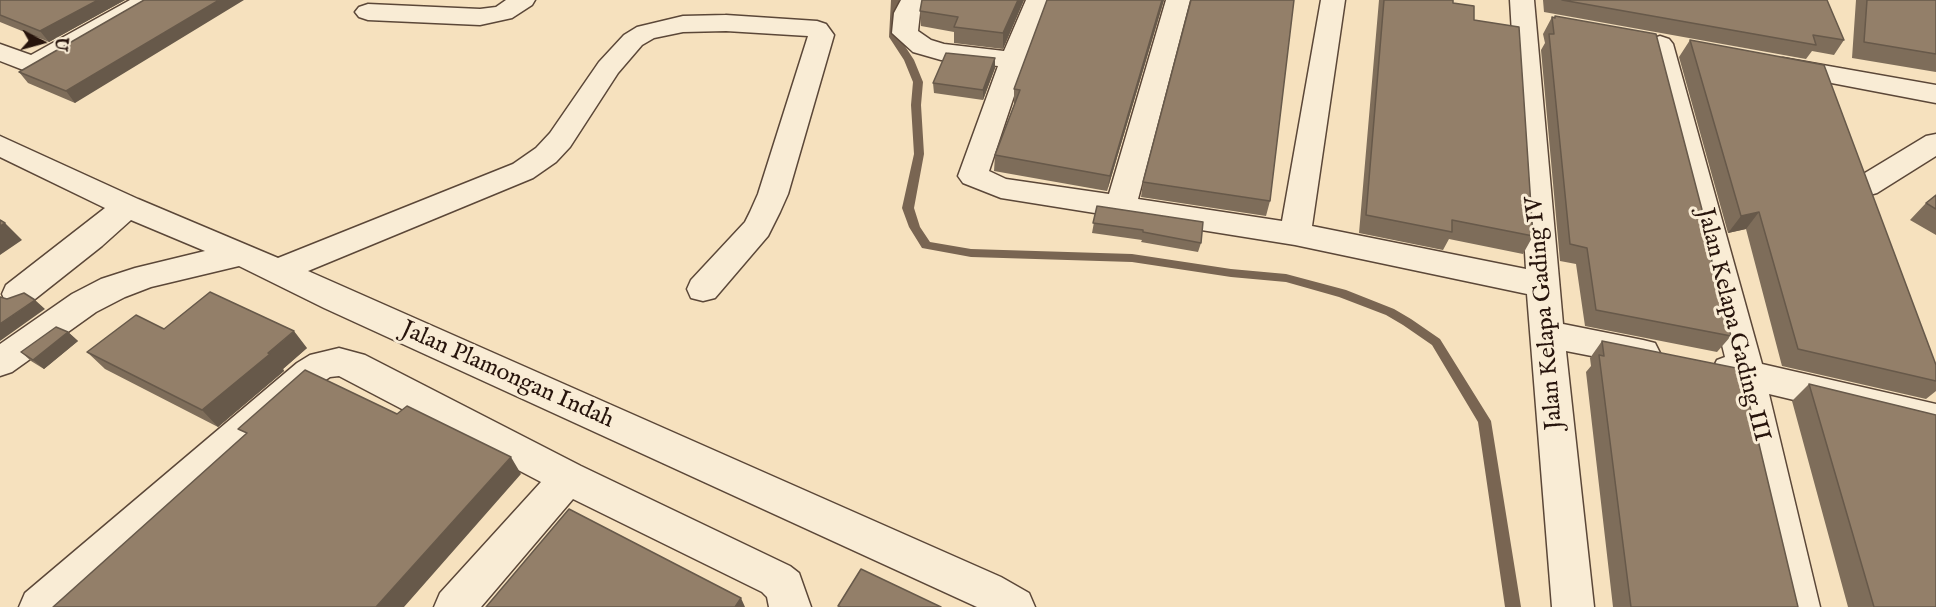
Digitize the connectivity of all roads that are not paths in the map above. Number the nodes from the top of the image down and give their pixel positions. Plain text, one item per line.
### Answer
1 (148, 0) edge
2 (523, 0) edge
3 (779, 0) edge
4 (913, 0) edge
5 (1038, 0) edge
6 (1178, 0) edge
7 (1332, 0) edge
8 (368, 12) dead end
9 (1529, 14) edge
10 (765, 25) junction
11 (1660, 44) edge
12 (0, 52) edge
13 (1013, 60) junction
14 (1754, 61) edge
15 (1824, 74) junction
16 (1936, 94) edge
17 (1835, 104) edge
18 (1936, 142) edge
19 (0, 145) edge
20 (1855, 155) edge
21 (127, 206) junction
22 (1121, 206) junction
23 (1295, 234) junction
24 (73, 252) junction
25 (242, 254) junction
26 (277, 271) junction
27 (1543, 285) junction
28 (113, 288) junction
29 (703, 289) dead end
30 (18, 294) edge
31 (1547, 334) junction
32 (0, 362) edge
33 (1747, 374) junction
34 (1936, 419) edge
35 (568, 478) junction
36 (40, 607) edge
37 (455, 607) edge
38 (790, 607) edge
39 (1014, 607) edge
40 (1573, 607) edge
41 (1799, 607) edge

1 - 12 street
2 - 8 street
3 - 10 street
4 - 13 street
5 - 13 street
6 - 22 street
7 - 23 street
9 - 27 street, Jalan Kelapa Gading IV
10 - 26 street
10 - 29 street
11 - 33 street, Jalan Kelapa Gading III
13 - 22 street
14 - 15 street
15 - 16 street
15 - 17 street
18 - 20 street
19 - 21 street, Jalan Plamongan Indah
21 - 24 street
21 - 25 street, Jalan Plamongan Indah
22 - 23 street
23 - 27 street
24 - 28 street
24 - 30 street
25 - 26 street, Jalan Plamongan Indah
25 - 28 street
26 - 39 street, Jalan Plamongan Indah
27 - 31 street, Jalan Kelapa Gading IV
28 - 32 street
31 - 33 street
31 - 40 street, Jalan Kelapa Gading IV
33 - 34 street
33 - 41 street, Jalan Kelapa Gading III
35 - 36 street
35 - 37 street
35 - 38 street

